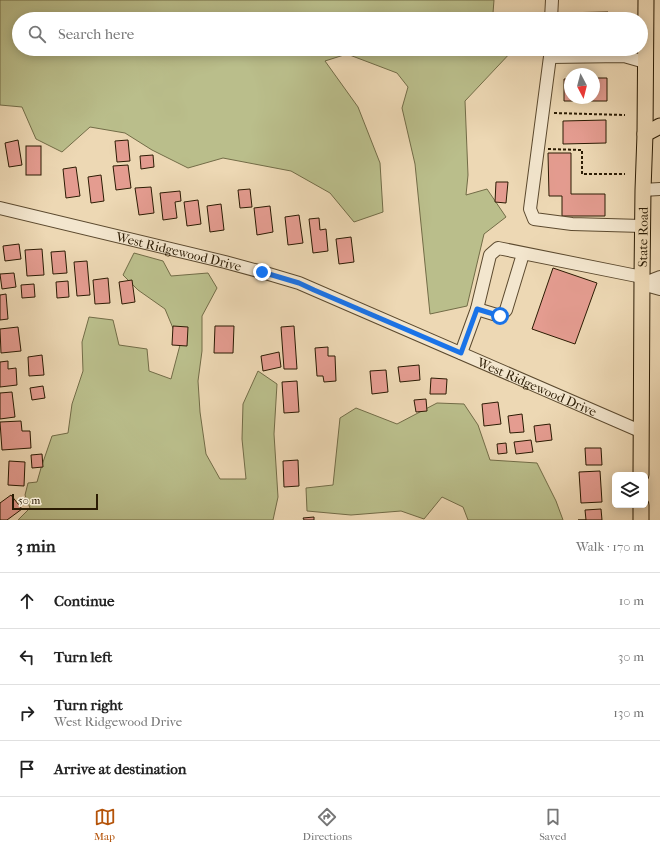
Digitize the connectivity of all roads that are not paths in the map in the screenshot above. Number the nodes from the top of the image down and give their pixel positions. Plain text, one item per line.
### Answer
1 (552, 0) edge
2 (646, 0) edge
3 (551, 12) edge
4 (646, 12) edge
5 (551, 56) edge
6 (624, 56) edge
7 (645, 56) edge
8 (645, 62) junction
9 (660, 126) edge
10 (645, 134) junction
11 (660, 189) edge
12 (643, 190) junction
13 (0, 208) edge
14 (642, 226) junction
15 (523, 254) junction
16 (660, 277) edge
17 (642, 281) junction
18 (660, 289) edge
19 (477, 309) junction
20 (461, 353) junction
21 (640, 431) junction
22 (641, 472) edge
23 (641, 508) edge
24 (641, 520) edge

1 - 3 street
2 - 4 main road, State Road
5 - 14 street
6 - 8 street
7 - 8 main road, State Road
8 - 10 main road, State Road
9 - 10 main road
10 - 12 main road, State Road
11 - 12 street
12 - 14 main road, State Road
13 - 20 street, West Ridgewood Drive
14 - 17 main road, State Road
15 - 17 street
15 - 19 street
15 - 19 street
16 - 17 street
17 - 18 street
17 - 21 main road, State Road
19 - 20 street
20 - 21 street, West Ridgewood Drive
21 - 22 main road, State Road
23 - 24 main road

